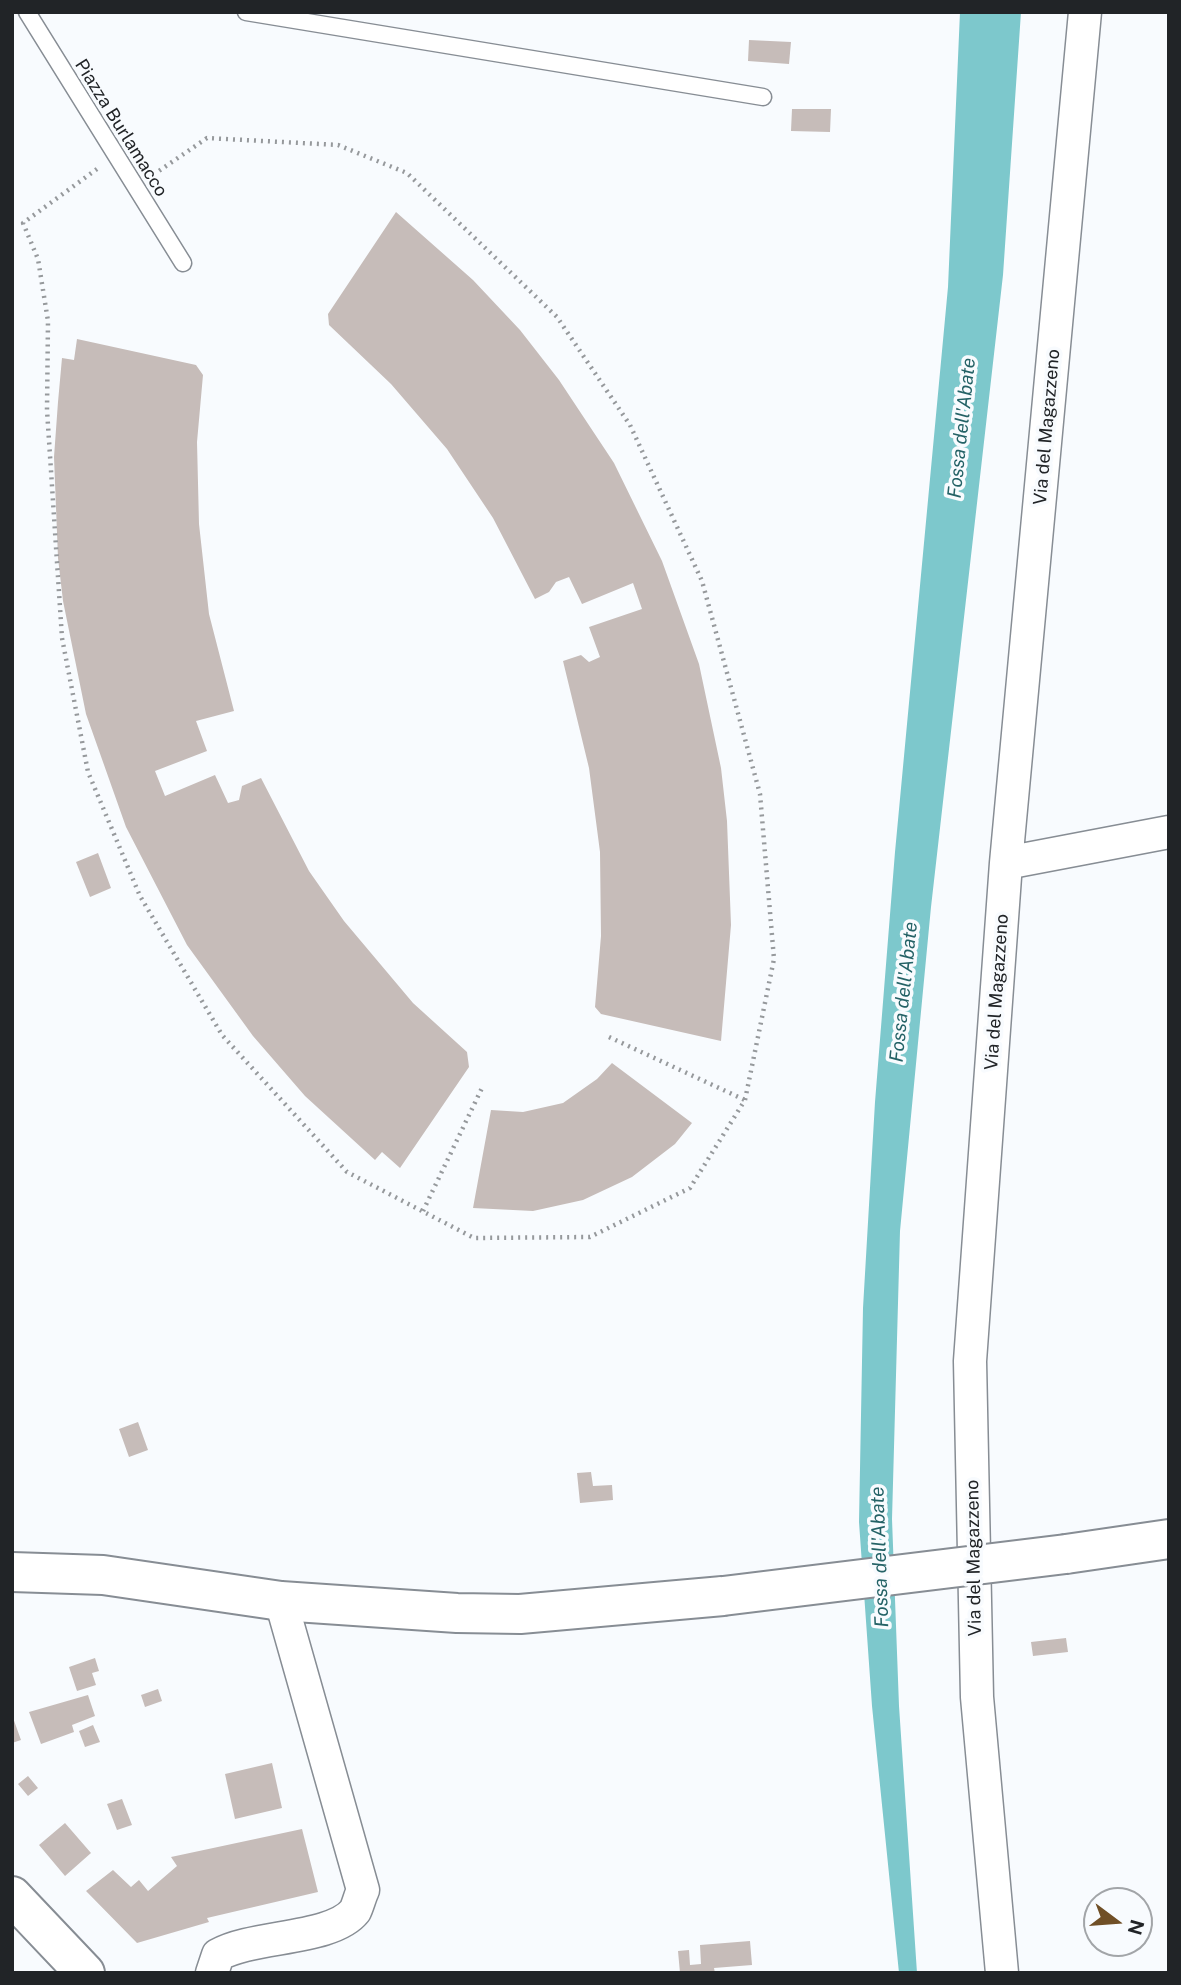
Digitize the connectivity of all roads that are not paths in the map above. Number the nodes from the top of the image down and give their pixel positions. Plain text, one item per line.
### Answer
1 (27, 12) edge
2 (246, 12) edge
3 (1085, 12) edge
4 (763, 97) dead end
5 (183, 264) dead end
6 (1169, 832) edge
7 (1006, 863) junction
8 (1169, 1539) edge
9 (18, 1568) edge
10 (281, 1601) junction
11 (12, 1896) edge
12 (85, 1973) edge
13 (212, 1973) edge
14 (1002, 1973) edge

1 - 5 lane, Piazza Burlamacco
2 - 4 lane
3 - 7 street, Via del Magazzeno
6 - 7 street
7 - 14 street, Via del Magazzeno
8 - 10 street, bridge
9 - 10 street
10 - 13 street
11 - 12 street

